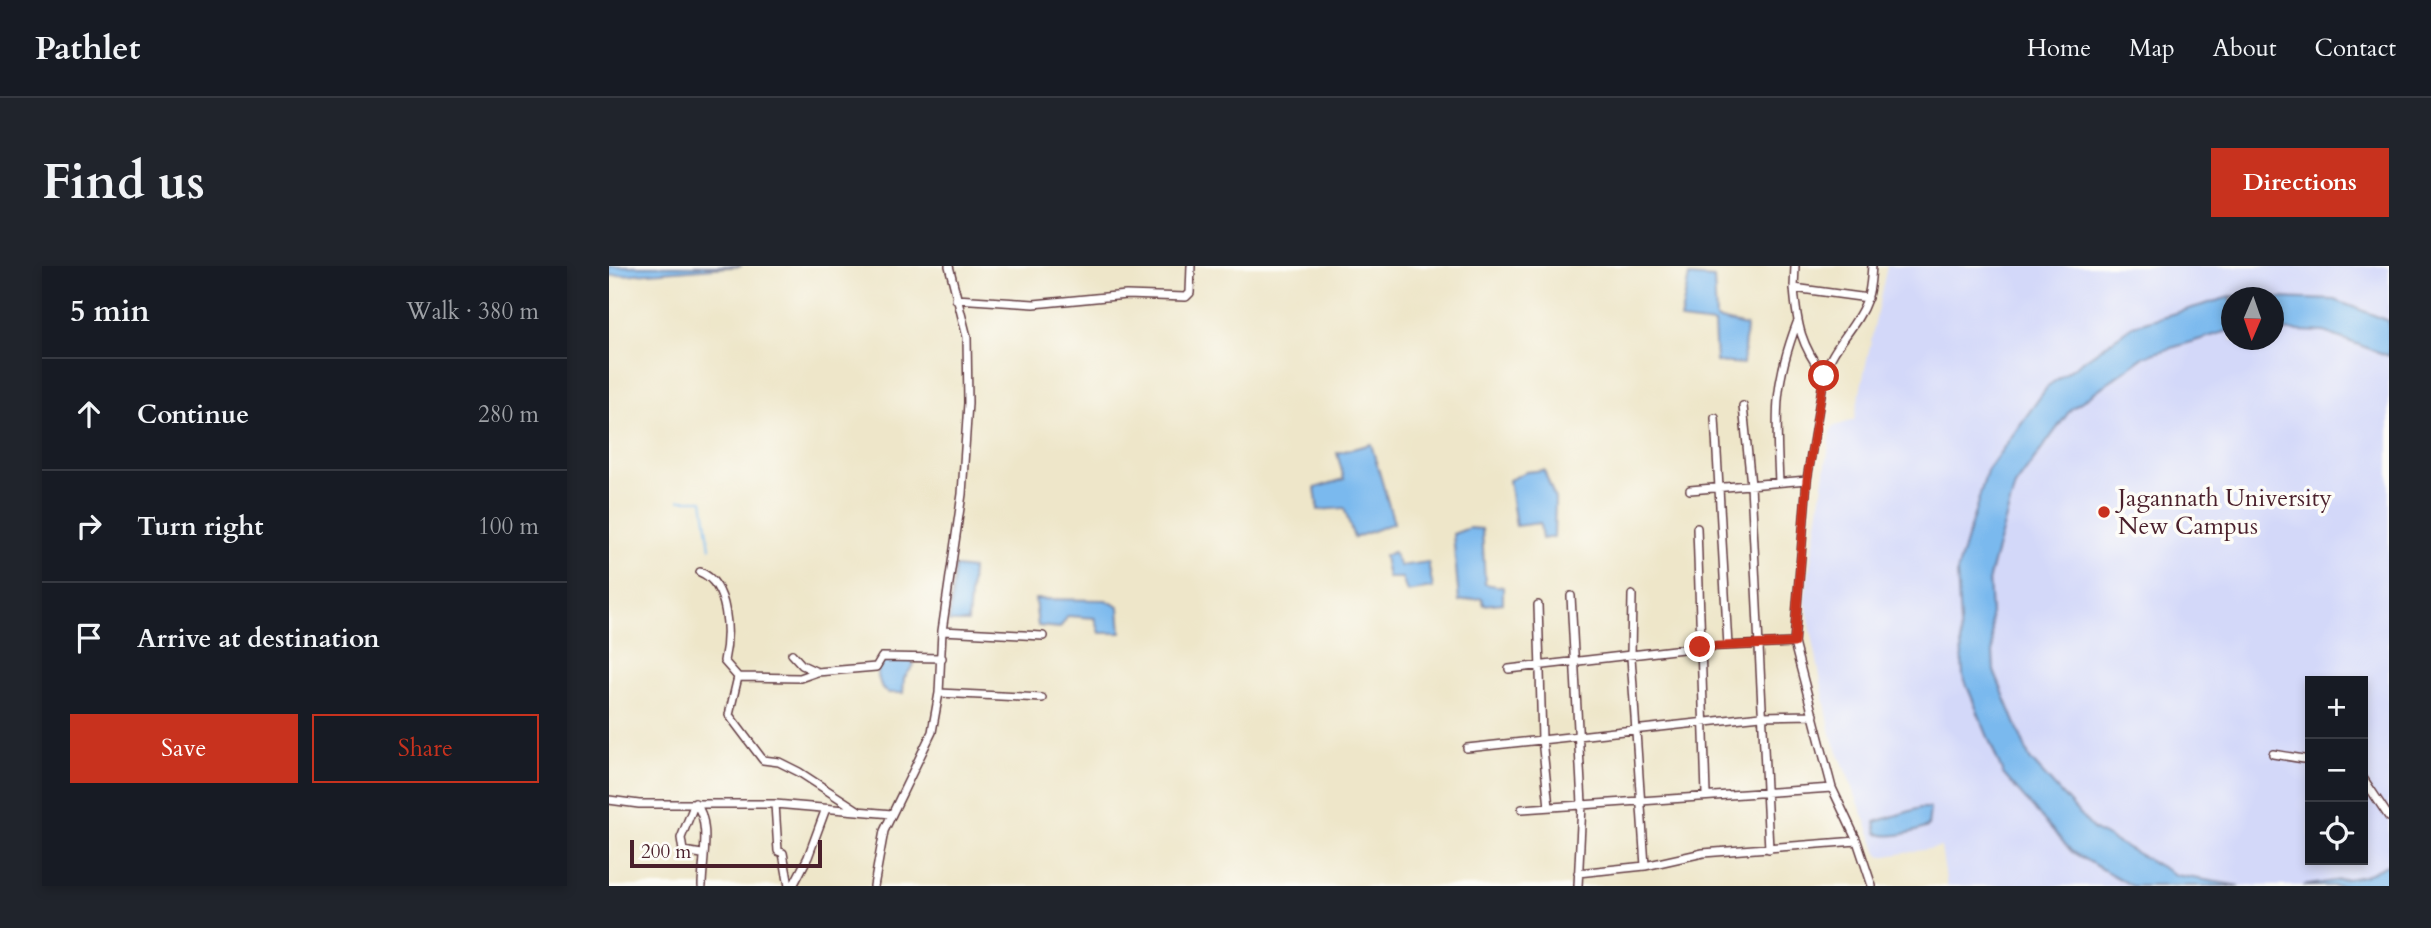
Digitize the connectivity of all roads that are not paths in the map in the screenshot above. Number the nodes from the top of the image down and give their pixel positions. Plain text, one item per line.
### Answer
1 (950, 266) edge
2 (1191, 266) edge
3 (1786, 266) edge
4 (1872, 266) edge
5 (1795, 267) edge
6 (1794, 288) junction
7 (1868, 298) junction
8 (956, 299) junction
9 (1797, 322) junction
10 (1824, 376) junction
11 (1743, 406) dead end
12 (1716, 418) dead end
13 (1807, 480) junction
14 (1780, 482) junction
15 (1751, 485) junction
16 (1718, 488) junction
17 (1690, 490) dead end
18 (1696, 528) dead end
19 (700, 572) dead end
20 (1632, 595) dead end
21 (1571, 596) dead end
22 (1538, 605) dead end
23 (942, 631) junction
24 (1043, 636) dead end
25 (1794, 643) junction
26 (1760, 645) junction
27 (1728, 646) junction
28 (1700, 647) junction
29 (792, 654) dead end
30 (1631, 657) junction
31 (942, 658) junction
32 (1574, 663) junction
33 (1540, 666) junction
34 (1509, 668) dead end
35 (817, 672) junction
36 (739, 677) junction
37 (939, 694) junction
38 (1042, 698) dead end
39 (1814, 715) junction
40 (1761, 716) junction
41 (1705, 722) junction
42 (1637, 729) junction
43 (1576, 736) junction
44 (1542, 739) junction
45 (1467, 748) dead end
46 (2273, 754) dead end
47 (2305, 759) edge
48 (2368, 786) edge
49 (1832, 788) junction
50 (1765, 792) junction
51 (1706, 794) junction
52 (1641, 799) junction
53 (609, 800) edge
54 (695, 803) junction
55 (775, 804) junction
56 (1582, 804) junction
57 (1549, 807) junction
58 (1522, 809) dead end
59 (825, 811) junction
60 (861, 812) junction
61 (892, 814) junction
62 (2389, 817) edge
63 (1857, 841) junction
64 (1769, 849) junction
65 (702, 854) junction
66 (1645, 866) junction
67 (1579, 873) junction
68 (702, 886) edge
69 (791, 886) edge
70 (874, 886) edge
71 (1578, 886) edge
72 (1872, 886) edge

1 - 8 street
2 - 8 street
3 - 5 street
4 - 7 street
5 - 6 street
6 - 7 street
6 - 9 street
7 - 10 street
8 - 23 street
9 - 10 street
9 - 14 street
10 - 13 street
11 - 15 street
12 - 16 street
13 - 14 street
13 - 25 street
14 - 15 street
15 - 16 street
15 - 26 street
16 - 17 street
16 - 27 street
18 - 28 street
19 - 36 street
20 - 30 street
21 - 32 street
22 - 33 street
23 - 24 street
23 - 31 street
25 - 26 street
25 - 39 street
26 - 27 street
26 - 40 street
27 - 28 street
28 - 30 street
28 - 41 street
29 - 35 street
30 - 32 street
30 - 42 street
31 - 35 street
31 - 37 street
32 - 33 street
32 - 43 street
33 - 34 street
33 - 44 street
35 - 36 street
36 - 60 street
37 - 38 street
37 - 61 street
39 - 40 street
39 - 49 street
40 - 41 street
40 - 50 street
41 - 42 street
41 - 51 street
42 - 43 street
42 - 52 street
43 - 44 street
43 - 56 street
44 - 45 street
44 - 57 street
46 - 47 street
48 - 62 street
49 - 50 street
49 - 63 street
50 - 51 street
50 - 64 street
51 - 52 street
52 - 56 street
52 - 66 street
53 - 54 street
54 - 55 street
54 - 65 street
54 - 65 street
55 - 59 street
55 - 69 street
56 - 57 street
56 - 67 street
57 - 58 street
59 - 60 street
59 - 69 street
60 - 61 street
61 - 70 street
63 - 64 street
63 - 72 street
64 - 66 street
65 - 68 street
66 - 67 street
67 - 71 street

